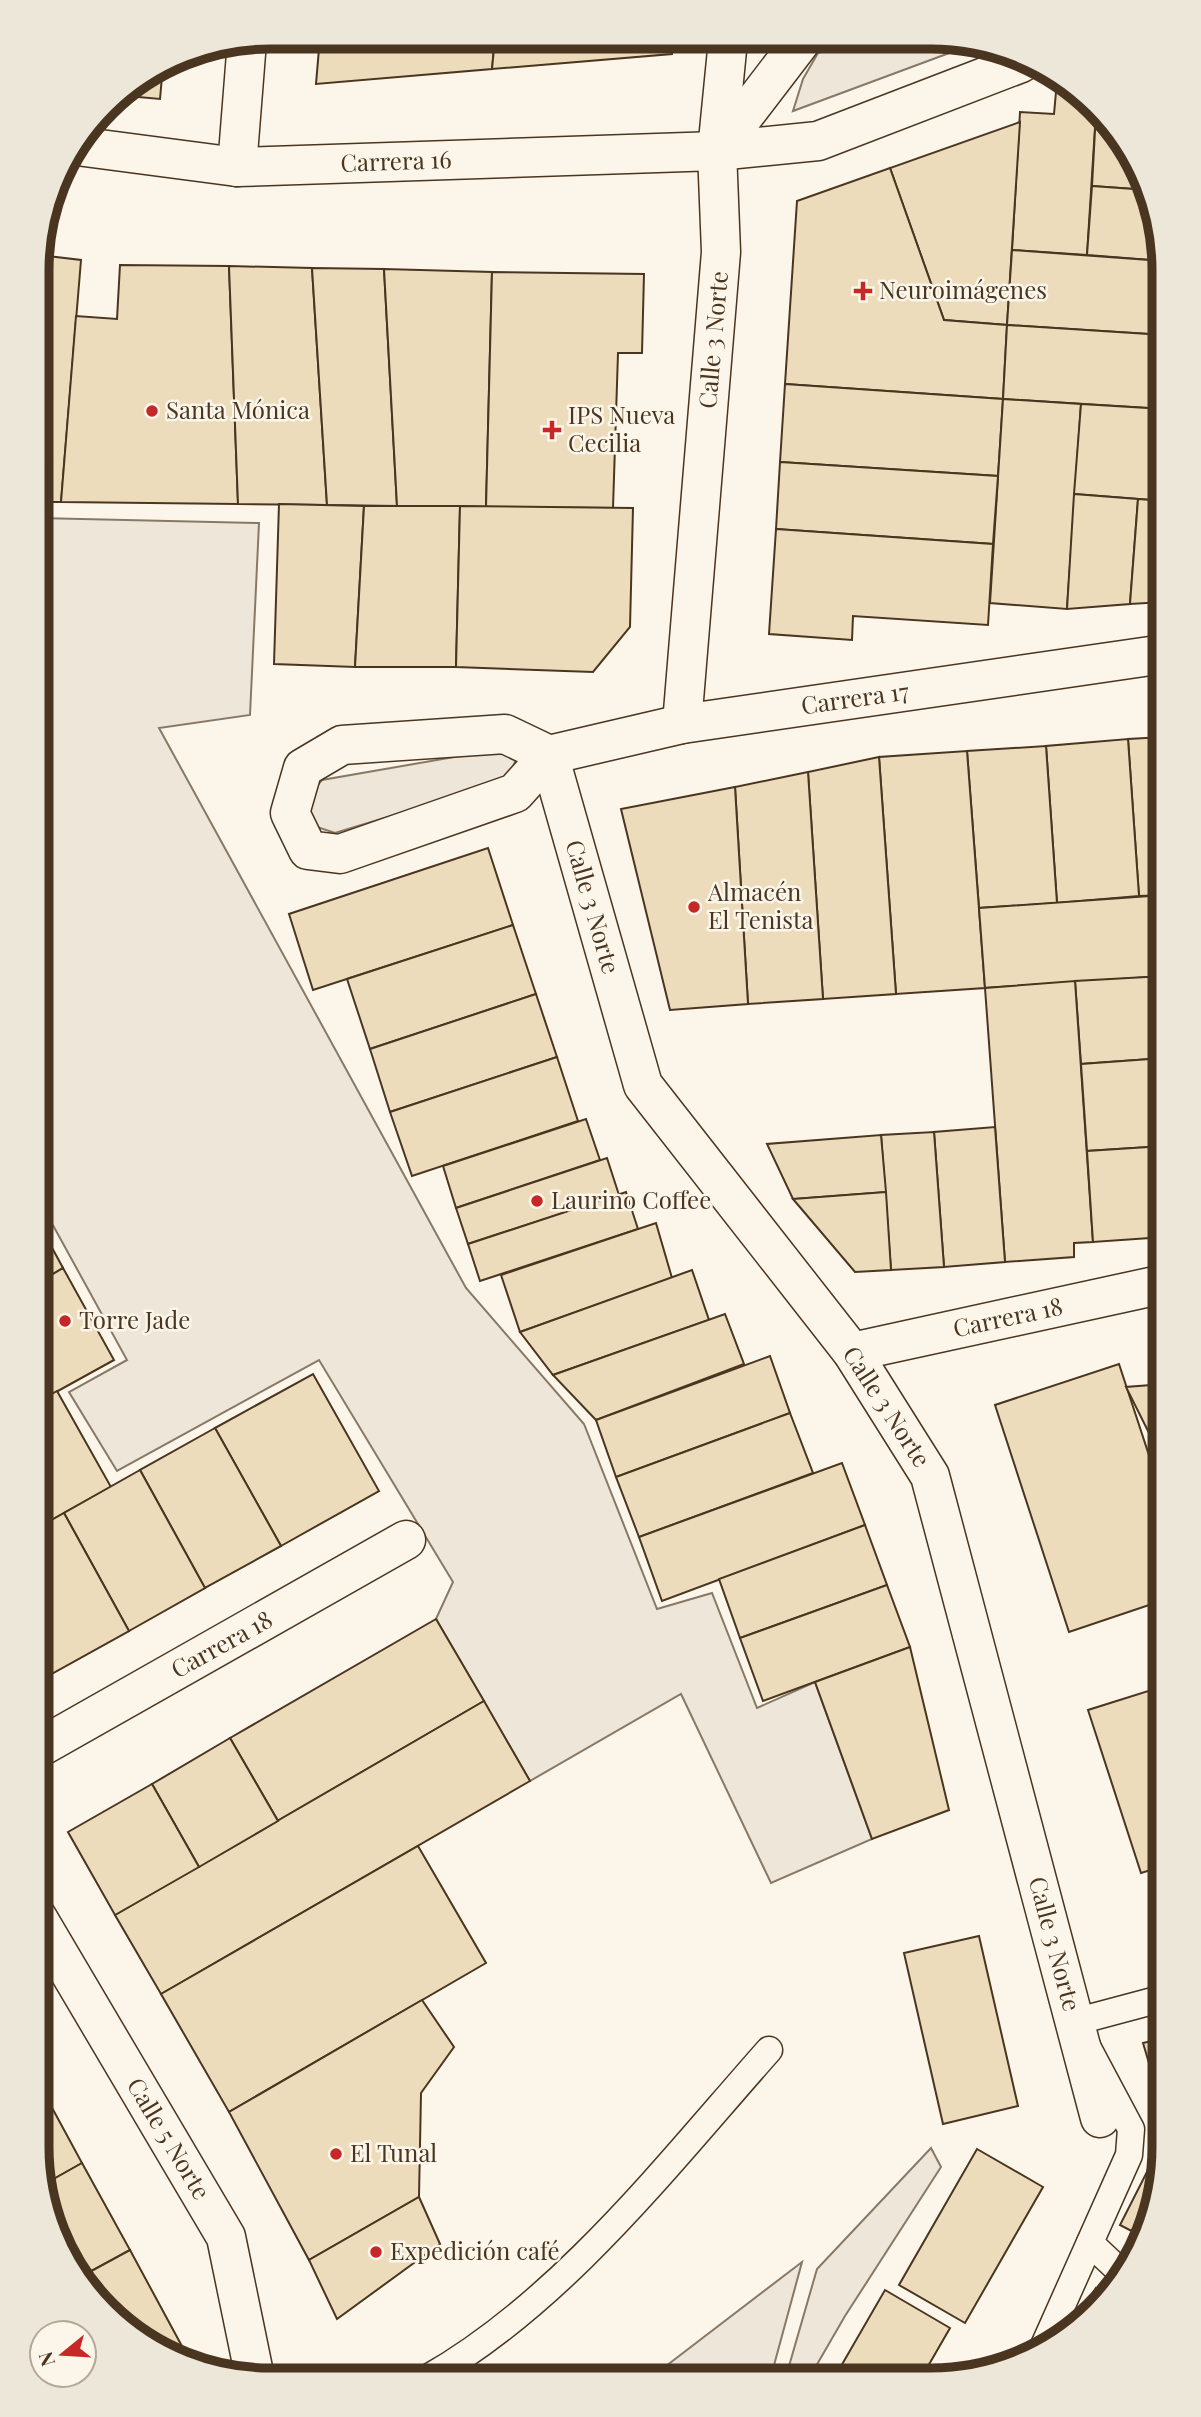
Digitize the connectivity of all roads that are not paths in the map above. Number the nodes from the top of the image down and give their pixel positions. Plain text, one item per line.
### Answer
1 (727, 49) edge
2 (795, 49) edge
3 (246, 51) edge
4 (1014, 66) edge
5 (86, 147) edge
6 (718, 150) junction
7 (237, 167) junction
8 (1152, 656) edge
9 (682, 724) junction
10 (549, 755) junction
11 (1152, 1287) edge
12 (852, 1352) junction
13 (406, 1540) dead end
14 (49, 1742) edge
15 (49, 1937) edge
16 (1152, 2001) edge
17 (1074, 2022) junction
18 (769, 2050) dead end
19 (1100, 2118) dead end
20 (1090, 2244) junction
21 (1116, 2267) edge
22 (1049, 2334) edge
23 (252, 2367) edge
24 (445, 2368) edge

1 - 6 street, Calle 3 Norte
2 - 6 street
3 - 7 street
4 - 6 street, Carrera 16
5 - 7 street, Carrera 16
6 - 7 street, Carrera 16
6 - 9 street, Calle 3 Norte
8 - 9 street, Carrera 17
9 - 10 street, Carrera 17
10 - 10 street
10 - 12 street, Calle 3 Norte
11 - 12 street, Carrera 18
12 - 17 street, Calle 3 Norte
13 - 14 street, Carrera 18
15 - 23 street, Calle 5 Norte
16 - 17 lane
17 - 19 street, Calle 3 Norte
17 - 20 lane
18 - 24 lane
20 - 21 lane
20 - 22 lane

